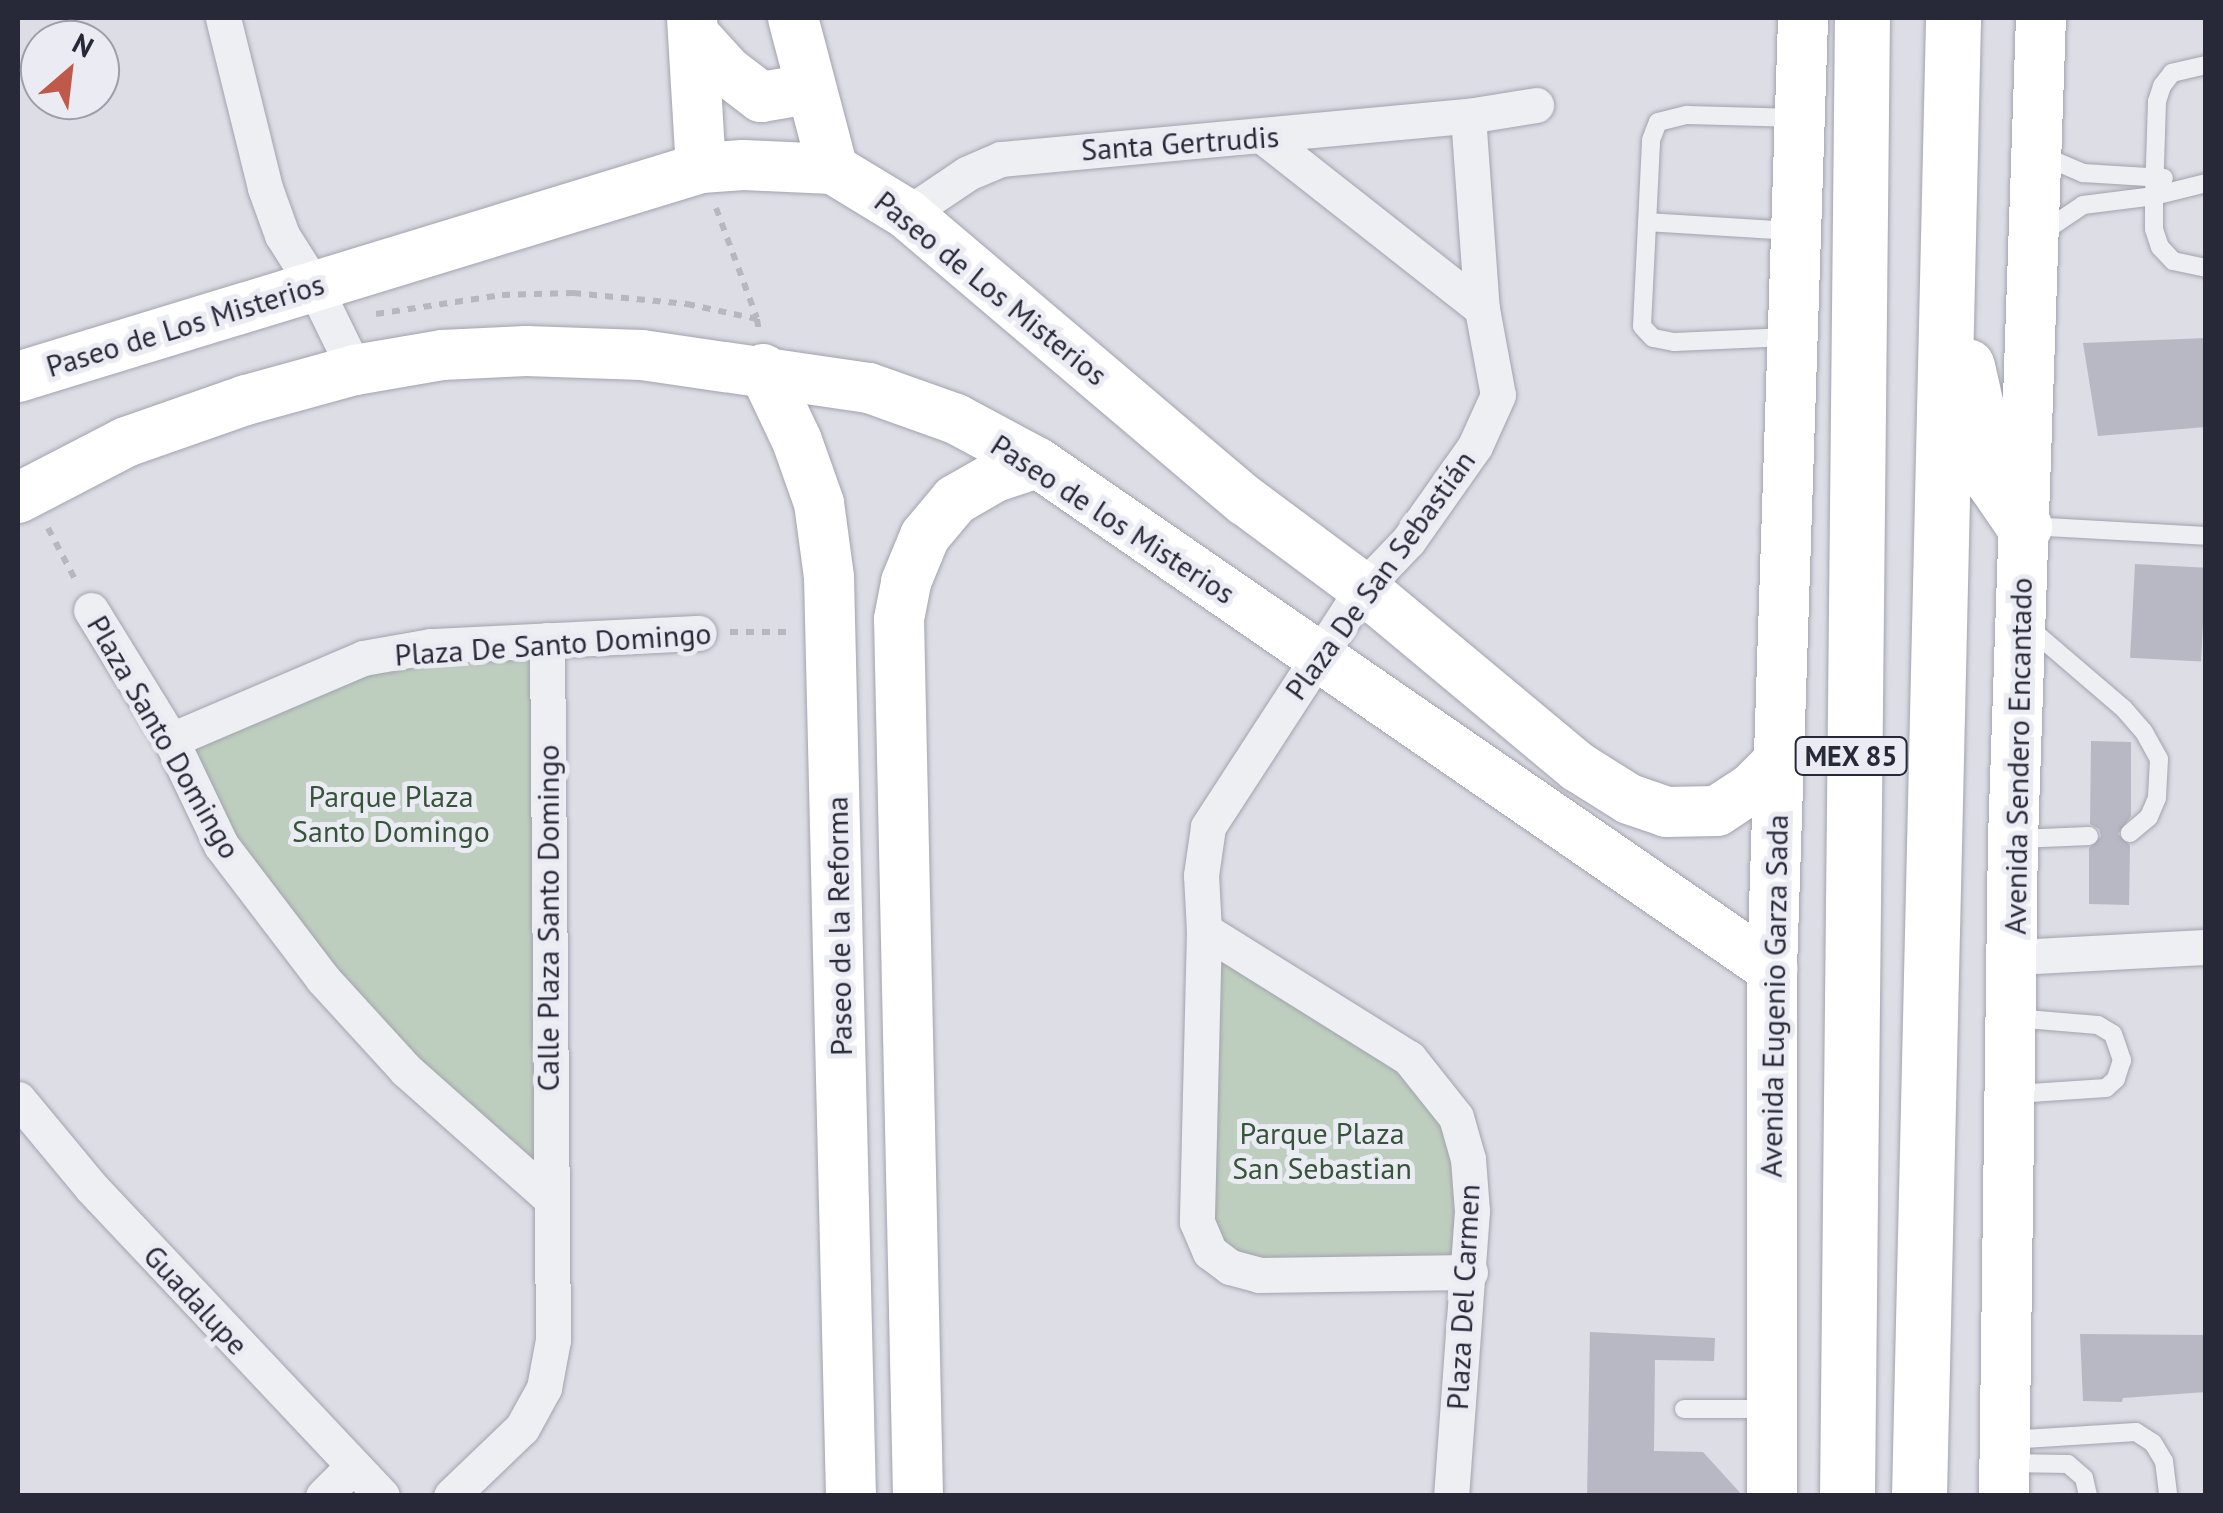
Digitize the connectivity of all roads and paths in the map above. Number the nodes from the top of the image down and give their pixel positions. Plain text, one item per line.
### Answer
1 (223, 18) edge
2 (792, 18) edge
3 (1803, 18) edge
4 (1862, 18) edge
5 (1953, 18) edge
6 (2042, 18) edge
7 (695, 28) edge
8 (2206, 65) edge
9 (809, 88) junction
10 (1536, 105) dead end
11 (1468, 116) junction
12 (1800, 118) junction
13 (1265, 138) junction
14 (2037, 146) junction
15 (702, 168) junction
16 (833, 170) junction
17 (2155, 175) junction
18 (2206, 183) edge
19 (2184, 185) junction
20 (2154, 196) junction
21 (907, 214) junction
22 (1647, 222) junction
23 (1796, 231) junction
24 (1950, 250) junction
25 (2034, 261) junction
26 (2206, 268) edge
27 (313, 284) junction
28 (1482, 309) junction
29 (757, 319) dead end
30 (1792, 336) junction
31 (763, 369) junction
32 (355, 370) junction
33 (18, 376) edge
34 (1038, 463) junction
35 (23, 494) edge
36 (2024, 526) junction
37 (2206, 536) edge
38 (1363, 588) junction
39 (91, 610) joint
40 (2018, 619) junction
41 (832, 631) junction
42 (698, 633) joint
43 (547, 640) junction
44 (1317, 654) junction
45 (170, 740) junction
46 (1777, 763) junction
47 (2130, 833) dead end
48 (2090, 836) dead end
49 (2013, 839) junction
50 (1204, 930) junction
51 (2206, 947) edge
52 (2014, 957) junction
53 (1772, 969) junction
54 (2014, 1018) junction
55 (2012, 1094) junction
56 (18, 1100) edge
57 (548, 1197) junction
58 (1470, 1272) junction
59 (1684, 1409) dead end
60 (1772, 1409) junction
61 (2005, 1466) edge
62 (352, 1468) junction
63 (1919, 1492) edge
64 (1846, 1495) edge
65 (323, 1496) edge
66 (382, 1496) edge
67 (451, 1496) edge
68 (851, 1496) edge
69 (918, 1496) edge
70 (1451, 1496) edge
71 (1772, 1496) edge
72 (2088, 1496) edge
73 (2168, 1496) edge

1 - 27 street
2 - 9 street
3 - 12 street, Avenida Eugenio Garza Sada
4 - 64 highway, MEX 85
5 - 24 highway, MEX 85
6 - 14 street, Avenida Sendero Encantado
7 - 9 street
7 - 15 street
8 - 17 lane
9 - 16 street
10 - 11 street, Santa Gertrudis
11 - 13 street, Santa Gertrudis
11 - 28 street
12 - 22 lane
12 - 23 street, Avenida Eugenio Garza Sada
13 - 21 street, Santa Gertrudis
13 - 28 street
14 - 17 lane
14 - 25 street, Avenida Sendero Encantado
15 - 16 street, Paseo de Los Misterios
15 - 27 street, Paseo de Los Misterios
15 - 29 path
16 - 21 street, Paseo de Los Misterios
17 - 19 lane
17 - 20 lane
18 - 19 lane
19 - 20 lane
20 - 25 lane
20 - 26 lane
21 - 38 street, Paseo de Los Misterios
22 - 23 lane
22 - 30 lane
23 - 30 street, Avenida Eugenio Garza Sada
24 - 36 highway
24 - 63 highway, MEX 85
25 - 36 street, Avenida Sendero Encantado
27 - 32 street
27 - 33 street, Paseo de Los Misterios
28 - 38 street, Plaza De San Sebastián
30 - 46 street, Avenida Eugenio Garza Sada
31 - 32 street, Paseo de los Misterios
31 - 34 street, Paseo de los Misterios
31 - 41 street, Paseo de la Reforma
32 - 35 street, Paseo de los Misterios
34 - 44 street, Paseo de los Misterios
34 - 69 street
35 - 39 path, Plaza Santo Domingo
36 - 37 lane
36 - 40 street, Avenida Sendero Encantado
38 - 44 street, Plaza De San Sebastián
38 - 46 street, Paseo de Los Misterios
39 - 45 street, Plaza Santo Domingo
40 - 47 lane
40 - 49 street, Avenida Sendero Encantado
41 - 42 path, Plaza De Santo Domingo
41 - 68 street, Paseo de la Reforma
42 - 43 street, Plaza De Santo Domingo
43 - 45 street, Plaza De Santo Domingo
43 - 57 street, Calle Plaza Santo Domingo
44 - 50 street, Plaza De San Sebastián
44 - 53 street, Paseo de los Misterios
45 - 57 street, Plaza Santo Domingo
46 - 53 street, Avenida Eugenio Garza Sada
48 - 49 lane
49 - 52 street, Avenida Sendero Encantado
50 - 58 street, Plaza Del Carmen
50 - 58 street, Plaza De San Sebastián
51 - 52 street
52 - 54 street, Avenida Sendero Encantado
53 - 60 street, Avenida Eugenio Garza Sada
54 - 55 street, Avenida Sendero Encantado
54 - 55 lane
55 - 61 street, Avenida Sendero Encantado
56 - 62 street, Guadalupe
57 - 67 street
58 - 70 street, Plaza Del Carmen
59 - 60 lane
60 - 71 street, Avenida Eugenio Garza Sada
61 - 72 lane
61 - 73 lane
62 - 65 street
62 - 66 street, Guadalupe

